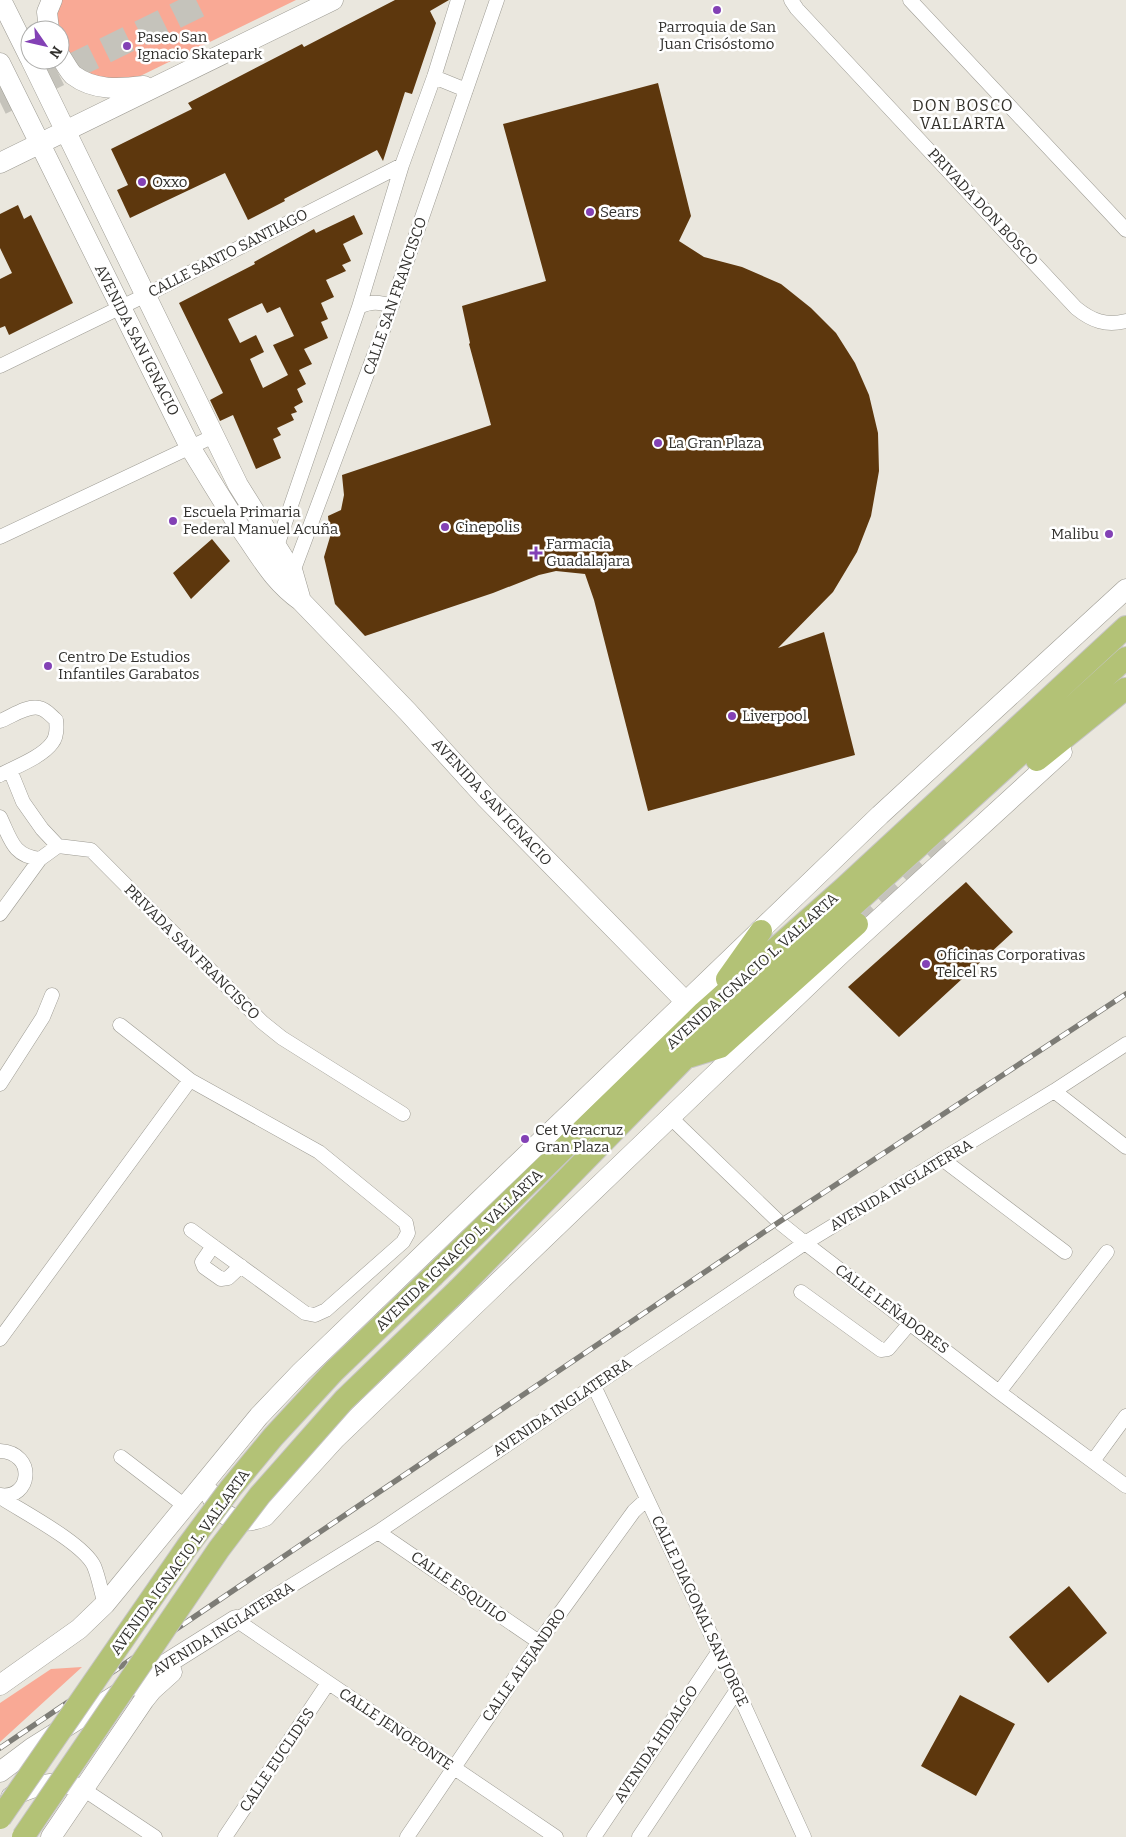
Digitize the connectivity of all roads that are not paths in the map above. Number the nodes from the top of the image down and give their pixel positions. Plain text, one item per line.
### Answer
1 (1, 0) edge
2 (52, 0) edge
3 (333, 0) edge
4 (458, 0) edge
5 (497, 0) edge
6 (792, 0) edge
7 (910, 0) edge
8 (48, 20) edge
9 (20, 37) edge
10 (0, 63) edge
11 (36, 70) edge
12 (69, 70) edge
13 (434, 77) junction
14 (162, 84) junction
15 (466, 90) junction
16 (66, 130) junction
17 (39, 143) junction
18 (0, 163) edge
19 (402, 165) junction
20 (1126, 230) edge
21 (146, 295) junction
22 (392, 306) junction
23 (121, 307) junction
24 (359, 307) junction
25 (1126, 321) edge
26 (0, 366) edge
27 (214, 436) junction
28 (190, 447) junction
29 (0, 537) edge
30 (278, 548) junction
31 (268, 569) junction
32 (289, 581) junction
33 (1126, 589) edge
34 (1126, 627) edge
35 (1126, 658) edge
36 (1125, 688) edge
37 (0, 721) edge
38 (5, 772) edge
39 (0, 818) edge
40 (949, 836) tunnel mouth
41 (58, 846) junction
42 (40, 860) junction
43 (0, 914) edge
44 (858, 924) tunnel mouth
45 (761, 931) joint
46 (52, 995) dead end
47 (695, 1007) junction
48 (120, 1026) dead end
49 (1126, 1044) edge
50 (685, 1058) junction
51 (190, 1080) junction
52 (0, 1084) edge
53 (1054, 1091) junction
54 (403, 1114) dead end
55 (670, 1117) junction
56 (1126, 1146) edge
57 (942, 1159) junction
58 (191, 1230) dead end
59 (805, 1243) junction
60 (213, 1246) junction
61 (1065, 1252) dead end
62 (1107, 1252) dead end
63 (241, 1266) junction
64 (801, 1292) dead end
65 (910, 1324) junction
66 (0, 1339) edge
67 (594, 1386) junction
68 (999, 1392) junction
69 (1126, 1416) edge
70 (0, 1451) edge
71 (121, 1457) dead end
72 (1093, 1461) junction
73 (214, 1469) junction
74 (1126, 1486) edge
75 (0, 1496) edge
76 (647, 1498) junction
77 (185, 1506) junction
78 (378, 1532) junction
79 (105, 1604) junction
80 (236, 1620) junction
81 (217, 1632) junction
82 (539, 1642) junction
83 (719, 1651) junction
84 (328, 1683) junction
85 (0, 1685) edge
86 (738, 1690) junction
87 (454, 1768) junction
88 (0, 1772) edge
89 (83, 1789) junction
90 (0, 1803) edge
91 (0, 1818) edge
92 (23, 1837) edge
93 (50, 1837) edge
94 (155, 1837) edge
95 (224, 1837) edge
96 (408, 1837) edge
97 (556, 1837) edge
98 (594, 1837) edge
99 (639, 1837) edge
100 (804, 1837) edge

1 - 9 street, AVENIDA SAN IGNACIO
2 - 8 street
3 - 14 street
4 - 13 street, CALLE SAN FRANCISCO
5 - 15 street, CALLE SAN FRANCISCO
6 - 25 street, PRIVADA DON BOSCO
7 - 20 street
10 - 17 street, AVENIDA SAN IGNACIO
11 - 16 street, AVENIDA SAN IGNACIO
12 - 14 street
13 - 15 street
13 - 19 street, CALLE SAN FRANCISCO
14 - 16 street
15 - 22 street, CALLE SAN FRANCISCO
16 - 17 street
16 - 21 street, AVENIDA SAN IGNACIO
17 - 18 street
17 - 23 street, AVENIDA SAN IGNACIO
19 - 21 street, CALLE SANTO SANTIAGO
19 - 24 street, CALLE SAN FRANCISCO
21 - 23 street, CALLE SANTO SANTIAGO
21 - 27 street, AVENIDA SAN IGNACIO
22 - 24 street
22 - 32 street, CALLE SAN FRANCISCO
23 - 26 street, CALLE SANTO SANTIAGO
23 - 28 street, AVENIDA SAN IGNACIO
24 - 30 street, CALLE SAN FRANCISCO
27 - 28 street
27 - 30 street, AVENIDA SAN IGNACIO
28 - 29 street
28 - 31 street, AVENIDA SAN IGNACIO
30 - 31 street, CALLE SAN FRANCISCO
30 - 32 street, AVENIDA SAN IGNACIO
31 - 32 street, AVENIDA SAN IGNACIO
32 - 47 street, AVENIDA SAN IGNACIO
33 - 45 street, AVENIDA IGNACIO L. VALLARTA
34 - 47 main road, AVENIDA IGNACIO L. VALLARTA
35 - 50 main road, AVENIDA IGNACIO L. VALLARTA
36 - 40 main road
36 - 55 street
37 - 38 street
38 - 41 street
39 - 42 street
41 - 42 street
41 - 54 street, PRIVADA SAN FRANCISCO
42 - 43 street
44 - 50 main road
45 - 47 main road
46 - 52 street
47 - 73 street, AVENIDA IGNACIO L. VALLARTA
47 - 91 main road, AVENIDA IGNACIO L. VALLARTA, bridge
48 - 51 street
49 - 53 street, AVENIDA INGLATERRA
50 - 92 main road, AVENIDA IGNACIO L. VALLARTA, bridge
51 - 63 street
51 - 66 street
53 - 56 street
53 - 57 street, AVENIDA INGLATERRA
55 - 59 street, CALLE LEÑADORES
55 - 73 street
57 - 59 street, AVENIDA INGLATERRA
57 - 61 street
58 - 60 street
59 - 65 street, CALLE LEÑADORES
59 - 67 street, AVENIDA INGLATERRA
60 - 63 street
60 - 63 street
62 - 68 street
64 - 65 street
65 - 68 street, CALLE LEÑADORES
67 - 76 street, CALLE DIAGONAL SAN JORGE
67 - 78 street, AVENIDA INGLATERRA
68 - 72 street, CALLE LEÑADORES
69 - 72 street
70 - 75 street
71 - 77 street
72 - 74 street, CALLE LEÑADORES
73 - 77 street
75 - 79 street
76 - 82 street, CALLE ALEJANDRO
76 - 83 street, CALLE DIAGONAL SAN JORGE
77 - 79 street
78 - 80 street, AVENIDA INGLATERRA
78 - 82 street, CALLE ESQUILO
79 - 85 street
80 - 81 street, AVENIDA INGLATERRA
80 - 84 street, CALLE JENOFONTE
81 - 88 street, AVENIDA INGLATERRA
81 - 89 street
82 - 87 street, CALLE ALEJANDRO
83 - 86 street, CALLE DIAGONAL SAN JORGE
83 - 98 street, AVENIDA HIDALGO
84 - 87 street, CALLE JENOFONTE
84 - 95 street, CALLE EUCLIDES
86 - 99 street
86 - 100 street, CALLE DIAGONAL SAN JORGE
87 - 96 street, CALLE ALEJANDRO
87 - 97 street, CALLE JENOFONTE
89 - 90 street
89 - 93 street
89 - 94 street

